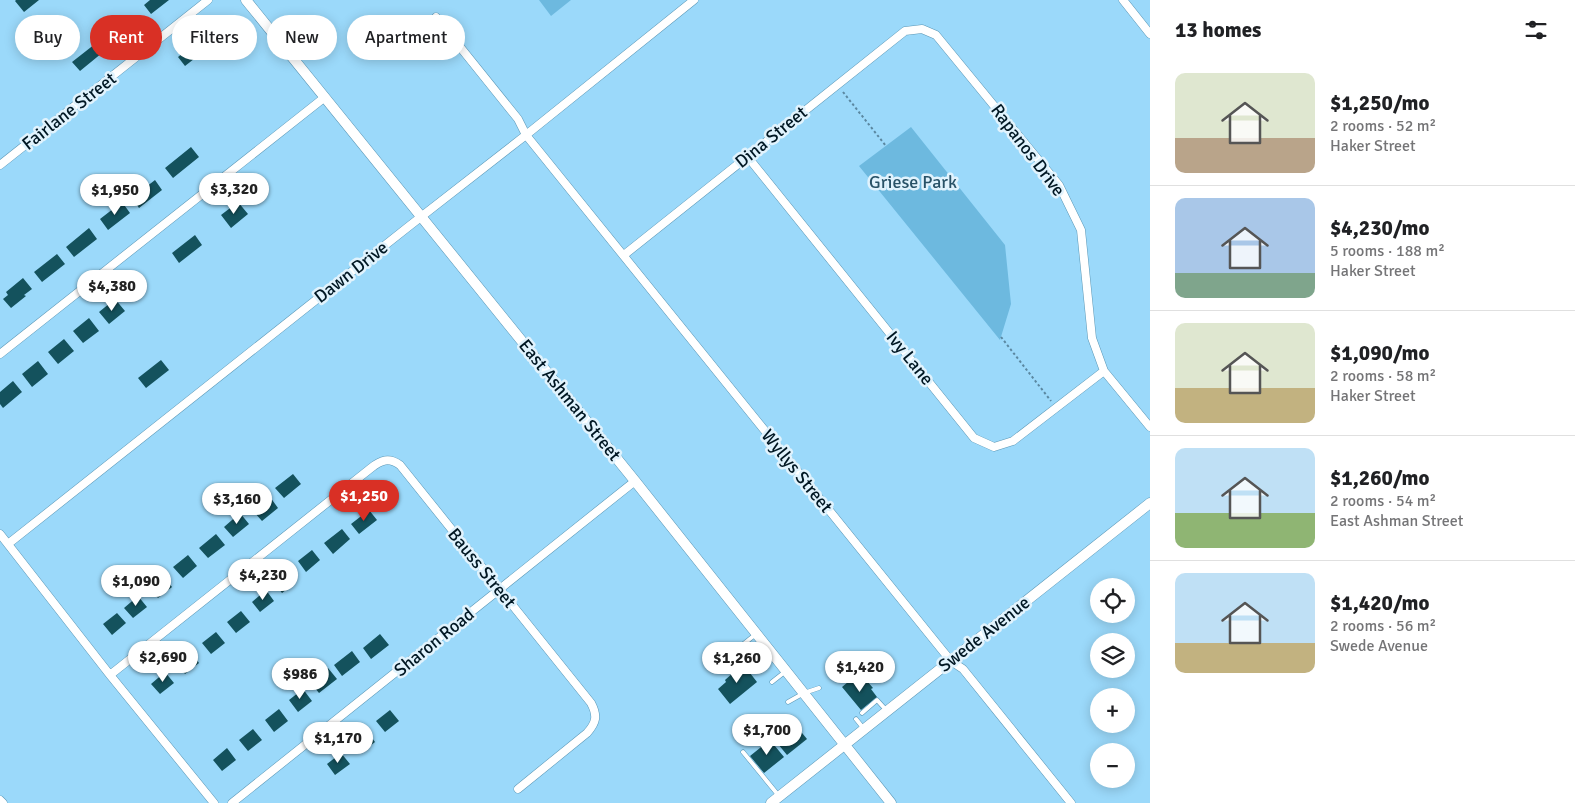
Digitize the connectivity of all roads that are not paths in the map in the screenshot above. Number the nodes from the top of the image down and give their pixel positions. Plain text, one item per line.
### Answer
1 (208, 0) edge
2 (246, 0) edge
3 (694, 0) edge
4 (1123, 0) edge
5 (922, 29) joint
6 (1150, 34) edge
7 (465, 53) edge
8 (325, 97) junction
9 (526, 135) junction
10 (747, 156) junction
11 (0, 165) edge
12 (422, 216) junction
13 (624, 255) junction
14 (0, 354) edge
15 (1104, 370) junction
16 (1150, 428) edge
17 (635, 482) junction
18 (1150, 503) edge
19 (0, 534) edge
20 (8, 544) junction
21 (499, 590) junction
22 (756, 634) junction
23 (741, 646) dead end
24 (951, 661) junction
25 (786, 671) junction
26 (110, 675) junction
27 (772, 682) dead end
28 (819, 688) dead end
29 (804, 693) junction
30 (788, 702) dead end
31 (887, 711) junction
32 (862, 712) dead end
33 (856, 720) dead end
34 (864, 729) junction
35 (844, 745) junction
36 (743, 752) dead end
37 (518, 789) dead end
38 (0, 800) edge
39 (775, 800) edge
40 (3, 803) edge
41 (214, 803) edge
42 (232, 803) edge
43 (891, 803) edge
44 (1071, 803) edge

1 - 11 street, Fairlane Street
2 - 8 street, East Ashman Street
3 - 9 street, Dawn Drive
4 - 6 street
5 - 10 street, Dina Street
5 - 15 street, Rapanos Drive
7 - 9 street, Wyllys Street
8 - 12 street, East Ashman Street
8 - 14 street
9 - 12 street, Dawn Drive
9 - 13 street, Wyllys Street
10 - 13 street, Dina Street
10 - 15 street, Ivy Lane
12 - 17 street, East Ashman Street
12 - 20 street, Dawn Drive
13 - 24 street, Wyllys Street
15 - 16 street, Rapanos Drive
17 - 21 street, Sharon Road
17 - 22 street, East Ashman Street
18 - 24 street, Swede Avenue
19 - 20 street
20 - 26 street
21 - 26 street, Bauss Street
21 - 37 street, Bauss Street
21 - 42 street, Sharon Road
22 - 23 lane
22 - 25 street, East Ashman Street
24 - 31 street, Swede Avenue
24 - 44 street, Wyllys Street
25 - 27 lane
25 - 29 street, East Ashman Street
26 - 41 street
28 - 29 lane
29 - 30 lane
29 - 35 street, East Ashman Street
31 - 32 lane
31 - 34 street, Swede Avenue
33 - 34 lane
34 - 35 street, Swede Avenue
35 - 39 street, Swede Avenue
35 - 43 street, East Ashman Street
36 - 39 lane
38 - 40 street

